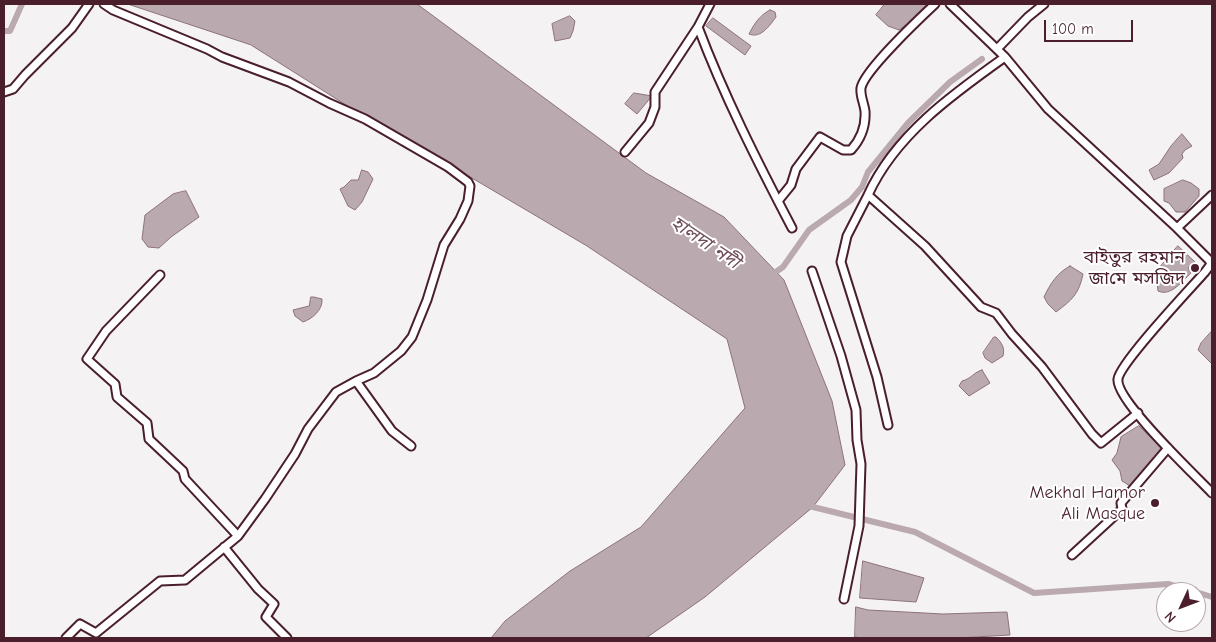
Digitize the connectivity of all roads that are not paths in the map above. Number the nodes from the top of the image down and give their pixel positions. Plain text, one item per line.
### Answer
1 (89, 4) edge
2 (104, 4) edge
3 (710, 4) edge
4 (935, 4) edge
5 (950, 4) edge
6 (1044, 4) edge
7 (698, 27) junction
8 (997, 49) junction
9 (1005, 57) junction
10 (4, 92) edge
11 (625, 152) dead end
12 (868, 195) junction
13 (1212, 195) edge
14 (778, 201) junction
15 (792, 228) dead end
16 (1177, 228) junction
17 (1211, 263) edge
18 (812, 271) dead end
19 (160, 275) dead end
20 (356, 381) junction
21 (1138, 413) junction
22 (888, 425) dead end
23 (411, 446) dead end
24 (1168, 448) junction
25 (1212, 493) edge
26 (238, 536) junction
27 (224, 547) junction
28 (1072, 555) dead end
29 (844, 599) dead end
30 (66, 638) edge
31 (287, 638) edge

1 - 10 street
2 - 20 street
3 - 7 street
4 - 14 street
5 - 8 street
6 - 8 street
7 - 11 street
7 - 14 street
8 - 9 street
9 - 12 street
9 - 16 street
12 - 21 street
12 - 22 street
13 - 16 street
14 - 15 street
16 - 17 street
17 - 21 street
18 - 29 street
19 - 26 street
20 - 23 street
20 - 26 street
21 - 24 street
24 - 25 street
24 - 28 street
26 - 27 street
27 - 30 street
27 - 31 street

